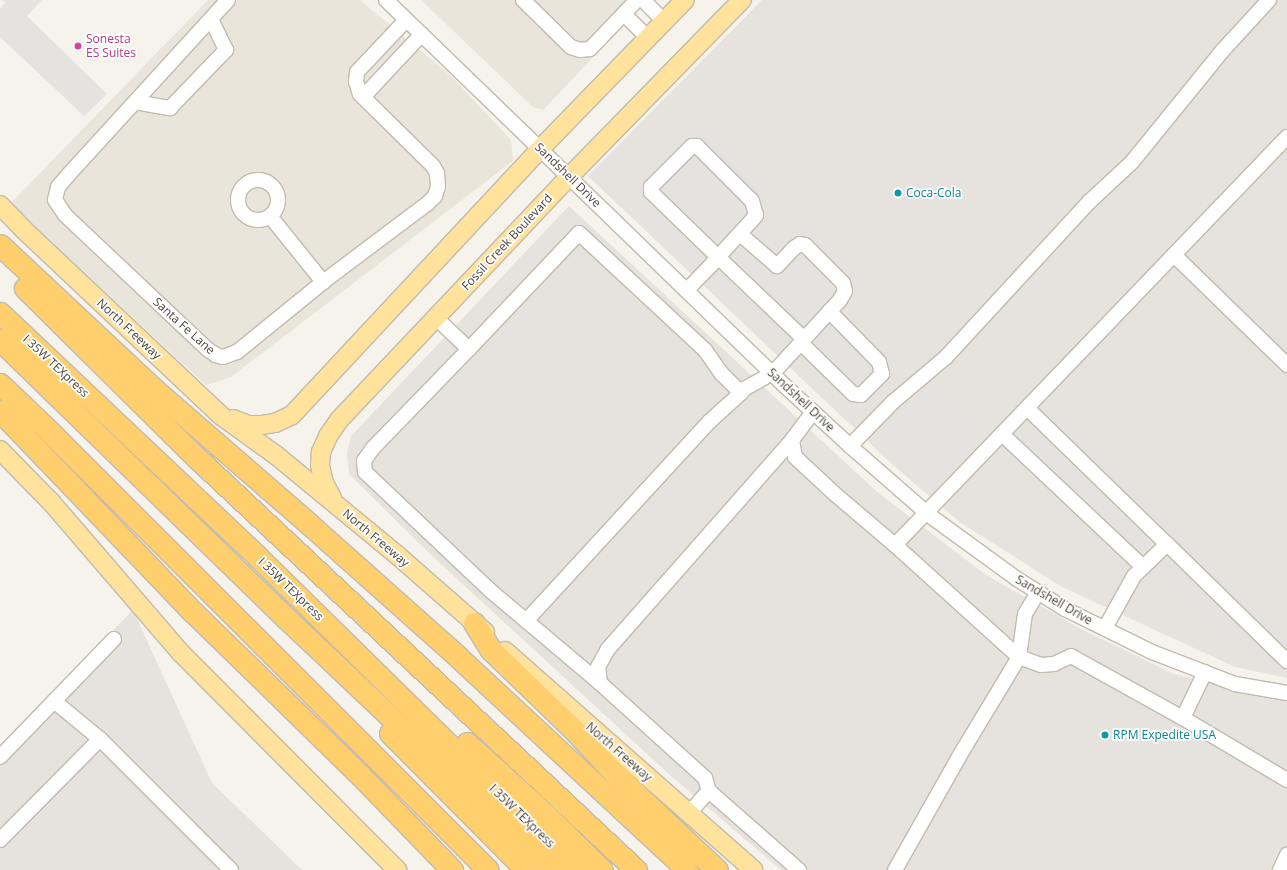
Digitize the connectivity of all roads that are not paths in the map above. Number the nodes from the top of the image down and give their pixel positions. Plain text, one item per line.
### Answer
1 (228, 0) edge
2 (386, 0) edge
3 (523, 0) edge
4 (637, 0) edge
5 (643, 0) edge
6 (685, 0) edge
7 (742, 0) edge
8 (1269, 0) edge
9 (624, 14) junction
10 (211, 19) junction
11 (406, 20) junction
12 (664, 21) junction
13 (422, 34) junction
14 (648, 38) junction
15 (363, 97) junction
16 (135, 102) junction
17 (1287, 137) edge
18 (541, 148) junction
19 (570, 176) junction
20 (0, 205) edge
21 (270, 216) dead end
22 (740, 234) junction
23 (0, 245) edge
24 (1174, 255) junction
25 (718, 257) junction
26 (0, 263) edge
27 (322, 282) junction
28 (687, 290) junction
29 (829, 311) junction
30 (0, 313) edge
31 (436, 318) junction
32 (0, 340) edge
33 (802, 341) junction
34 (469, 348) junction
35 (1287, 365) edge
36 (773, 373) junction
37 (0, 384) edge
38 (741, 393) junction
39 (1027, 408) junction
40 (0, 411) edge
41 (813, 412) junction
42 (220, 415) junction
43 (1002, 434) junction
44 (792, 440) junction
45 (850, 446) junction
46 (0, 450) edge
47 (336, 504) junction
48 (925, 512) junction
49 (1166, 544) junction
50 (895, 545) junction
51 (1143, 568) junction
52 (1038, 592) junction
53 (309, 607) junction
54 (526, 621) junction
55 (474, 623) junction
56 (1105, 628) junction
57 (304, 634) junction
58 (114, 639) dead end
59 (1019, 658) junction
60 (1287, 661) edge
61 (1205, 672) junction
62 (600, 682) junction
63 (1287, 693) edge
64 (54, 701) junction
65 (1183, 718) junction
66 (100, 739) junction
67 (0, 757) edge
68 (1287, 780) edge
69 (709, 791) junction
70 (689, 813) junction
71 (0, 840) edge
72 (1287, 855) edge
73 (231, 870) edge
74 (397, 870) edge
75 (452, 870) edge
76 (488, 870) edge
77 (526, 870) edge
78 (552, 870) edge
79 (577, 870) edge
80 (602, 870) edge
81 (636, 870) edge
82 (687, 870) edge
83 (717, 870) edge
84 (753, 870) edge
85 (799, 870) edge
86 (895, 870) edge
87 (1280, 870) edge

1 - 10 street, Santa Fe Lane
2 - 11 street, Sandshell Drive
3 - 9 street
4 - 9 street
5 - 12 street
6 - 12 main road
7 - 19 main road, Fossil Creek Boulevard
8 - 45 street
9 - 14 street
10 - 16 street, Santa Fe Lane
10 - 16 street
11 - 13 street, Sandshell Drive
11 - 15 street, Santa Fe Lane
12 - 14 main road
13 - 15 street
13 - 18 street, Sandshell Drive
14 - 18 main road
15 - 27 street, Santa Fe Lane
16 - 27 street, Santa Fe Lane
17 - 24 street
18 - 19 street, Sandshell Drive
18 - 42 main road
19 - 28 street, Sandshell Drive
19 - 31 main road, Fossil Creek Boulevard
20 - 42 main road, North Freeway
21 - 27 street
22 - 25 street
22 - 25 street
22 - 29 street
23 - 82 highway
24 - 35 street
24 - 39 street
25 - 28 street
25 - 33 street
26 - 81 highway
28 - 36 street, Sandshell Drive
29 - 33 street
29 - 33 street
30 - 53 highway, I 35W TEXpress
31 - 34 street
31 - 47 main road, Fossil Creek Boulevard
32 - 57 highway, I 35W TEXpress
33 - 36 street
34 - 38 street
34 - 54 street
36 - 38 street
36 - 41 street, Sandshell Drive
37 - 76 highway
38 - 54 street
39 - 43 street
39 - 49 street
40 - 75 highway
41 - 44 street
41 - 45 street, Sandshell Drive
42 - 47 main road, North Freeway
43 - 48 street
43 - 51 street
44 - 50 street
44 - 62 street
45 - 48 street, Sandshell Drive
46 - 74 main road
47 - 55 main road, North Freeway
48 - 50 street
48 - 52 street, Sandshell Drive
49 - 51 street
49 - 60 street
50 - 59 street
51 - 56 street
52 - 56 street, Sandshell Drive
52 - 59 street
53 - 79 highway, I 35W TEXpress
53 - 80 highway
54 - 62 street
55 - 70 main road, North Freeway
55 - 83 highway
56 - 61 street, Sandshell Drive
57 - 77 highway
57 - 78 highway, I 35W TEXpress
58 - 64 street
59 - 65 street
59 - 86 street
61 - 63 street, Sandshell Drive
61 - 65 street
62 - 69 street
64 - 66 street
64 - 67 street
65 - 68 street
66 - 71 street
66 - 73 street
69 - 70 street
69 - 85 street
70 - 84 main road, North Freeway
72 - 87 street

